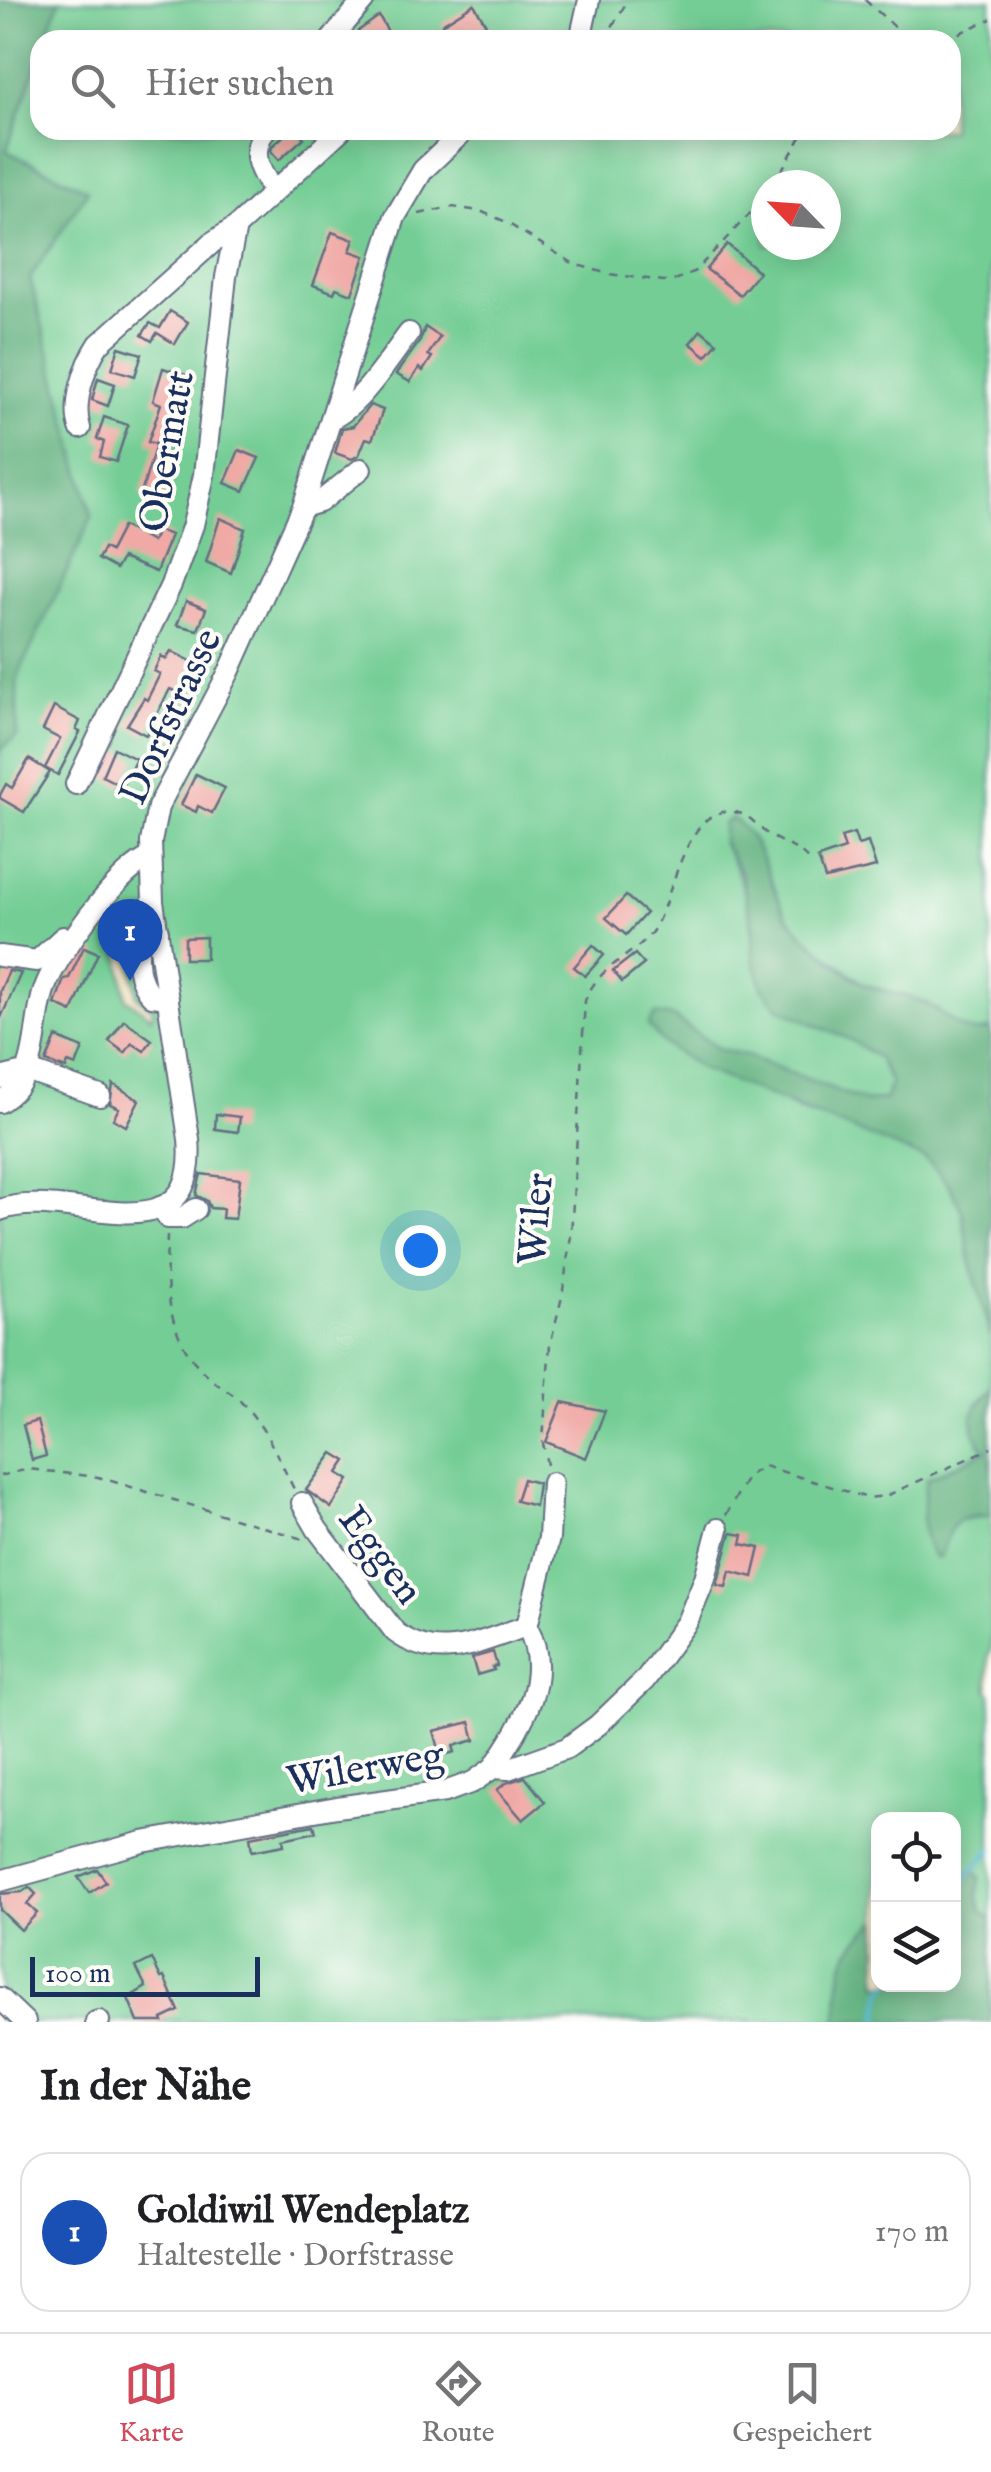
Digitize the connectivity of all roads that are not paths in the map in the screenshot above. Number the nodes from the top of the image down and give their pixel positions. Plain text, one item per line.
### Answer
1 (364, 0) edge
2 (589, 0) edge
3 (339, 30) edge
4 (582, 30) edge
5 (259, 140) edge
6 (330, 140) edge
7 (453, 140) edge
8 (273, 191) junction
9 (236, 227) junction
10 (408, 333) dead end
11 (332, 419) junction
12 (80, 428) dead end
13 (361, 469) dead end
14 (303, 507) junction
15 (76, 784) dead end
16 (150, 858) junction
17 (76, 934) junction
18 (0, 956) edge
19 (28, 1072) junction
20 (0, 1078) edge
21 (100, 1096) dead end
22 (0, 1102) edge
23 (196, 1209) dead end
24 (0, 1210) edge
25 (164, 1213) junction
26 (552, 1483) road end
27 (302, 1503) road end
28 (718, 1529) road end
29 (526, 1626) junction
30 (492, 1768) junction
31 (0, 1882) edge
32 (0, 1998) edge
33 (25, 2022) edge

1 - 3 street
2 - 4 street
5 - 8 street
6 - 8 street, Obermatt
7 - 11 street, Dorfstrasse
8 - 9 street, Obermatt
9 - 12 street, Obermatt
9 - 15 street, Obermatt
10 - 11 street
11 - 14 street, Dorfstrasse
13 - 14 street
14 - 16 street, Dorfstrasse
16 - 17 street
16 - 25 street, Dorfstrasse
17 - 18 street
17 - 19 street
19 - 20 street
19 - 21 street
19 - 22 street
23 - 25 street
24 - 25 street
26 - 29 street
27 - 29 street, Eggen
28 - 30 street, Wilerweg
29 - 30 street
30 - 31 street, Wilerweg
32 - 33 street

